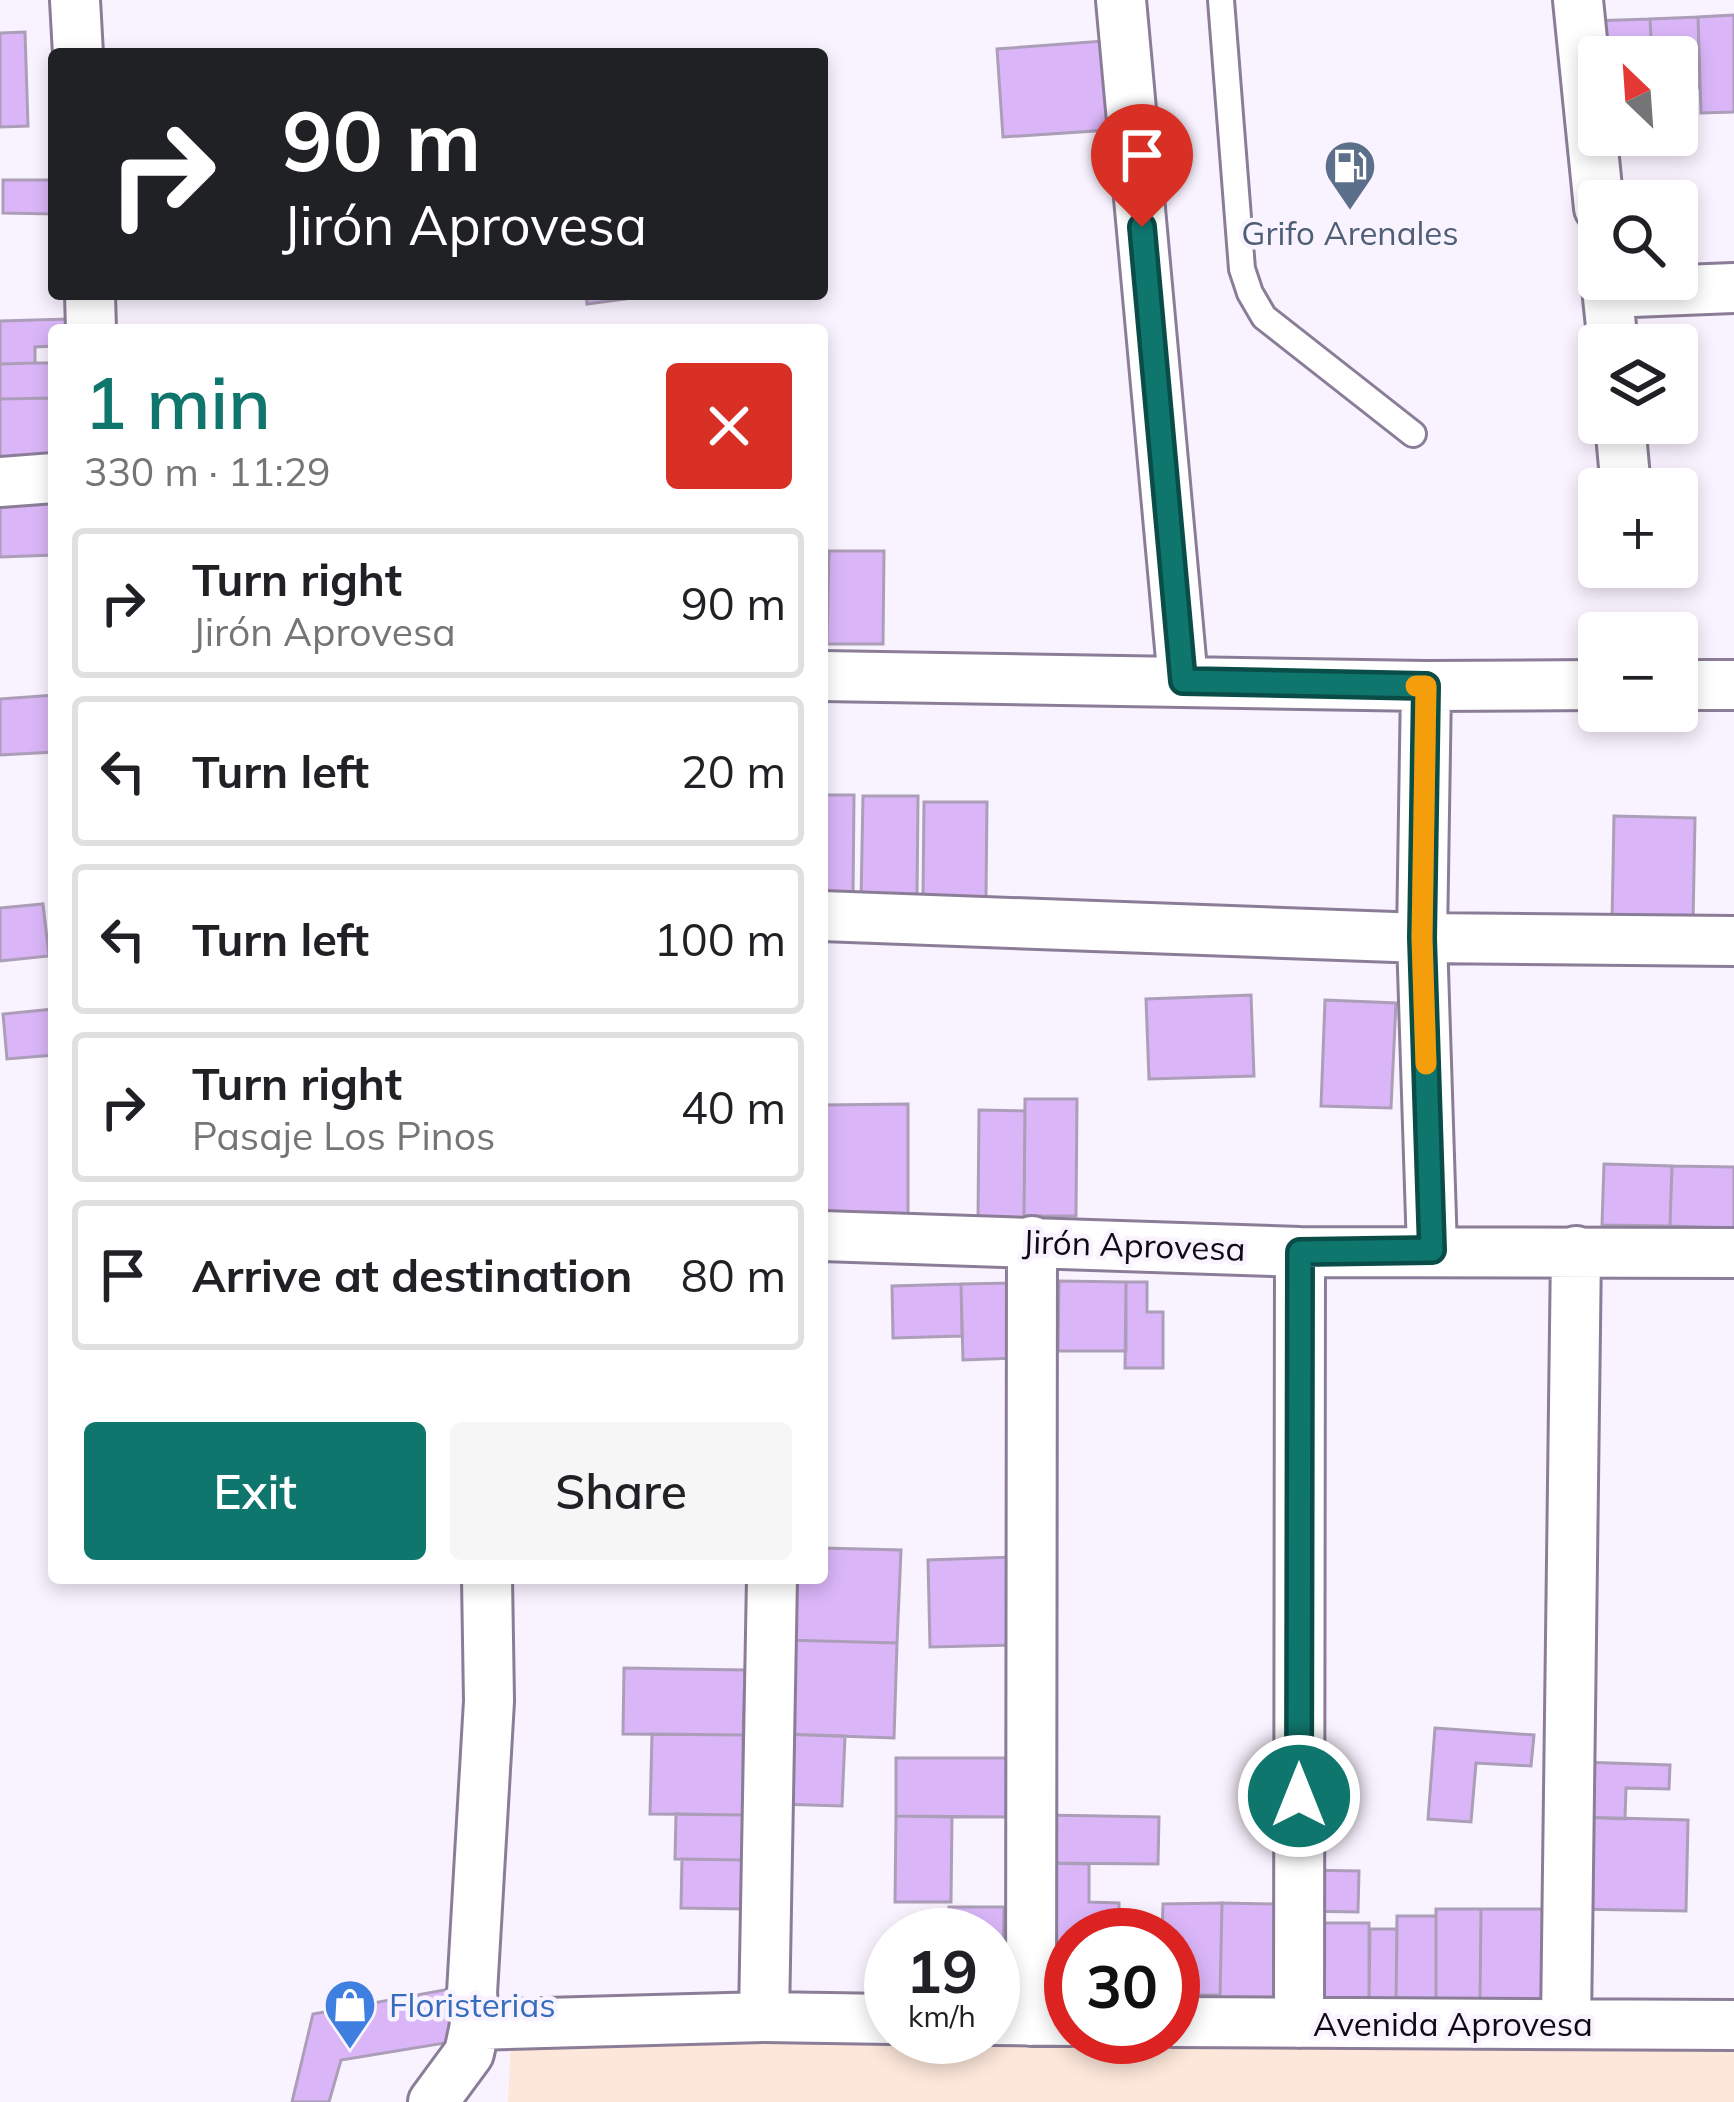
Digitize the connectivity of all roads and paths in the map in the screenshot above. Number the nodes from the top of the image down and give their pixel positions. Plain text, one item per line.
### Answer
1 (75, 0) edge
2 (1121, 0) edge
3 (1221, 0) edge
4 (1578, 0) edge
5 (78, 48) edge
6 (1596, 180) edge
7 (1698, 287) edge
8 (1734, 288) edge
9 (1413, 434) dead end
10 (48, 478) edge
11 (0, 482) edge
12 (828, 676) edge
13 (1183, 681) junction
14 (1698, 685) edge
15 (1734, 685) edge
16 (1426, 686) junction
17 (1578, 686) edge
18 (828, 916) edge
19 (1422, 938) junction
20 (1734, 941) edge
21 (828, 1236) edge
22 (1032, 1241) junction
23 (1432, 1250) junction
24 (1576, 1251) junction
25 (1300, 1252) junction
26 (1734, 1253) edge
27 (487, 1584) edge
28 (772, 1584) edge
29 (764, 2018) junction
30 (864, 2019) edge
31 (1032, 2021) edge
32 (1200, 2022) edge
33 (1299, 2023) junction
34 (1566, 2024) junction
35 (475, 2025) junction
36 (1734, 2025) edge
37 (433, 2102) edge

1 - 5 street
2 - 13 street
3 - 9 lane
4 - 6 street
7 - 8 street
10 - 11 street
12 - 13 street
13 - 16 street
14 - 15 street
16 - 17 street
16 - 19 street
18 - 19 street
19 - 20 street
19 - 23 street
21 - 22 street, Jirón Aprovesa
22 - 25 street, Jirón Aprovesa
22 - 31 street
23 - 24 street, Jirón Aprovesa
23 - 25 street, Jirón Aprovesa
24 - 26 street, Jirón Aprovesa
24 - 34 street
25 - 33 street
27 - 35 street
28 - 29 street
29 - 30 street
29 - 35 street
32 - 33 street, Avenida Aprovesa
33 - 34 street, Avenida Aprovesa
34 - 36 street, Avenida Aprovesa
35 - 37 street

